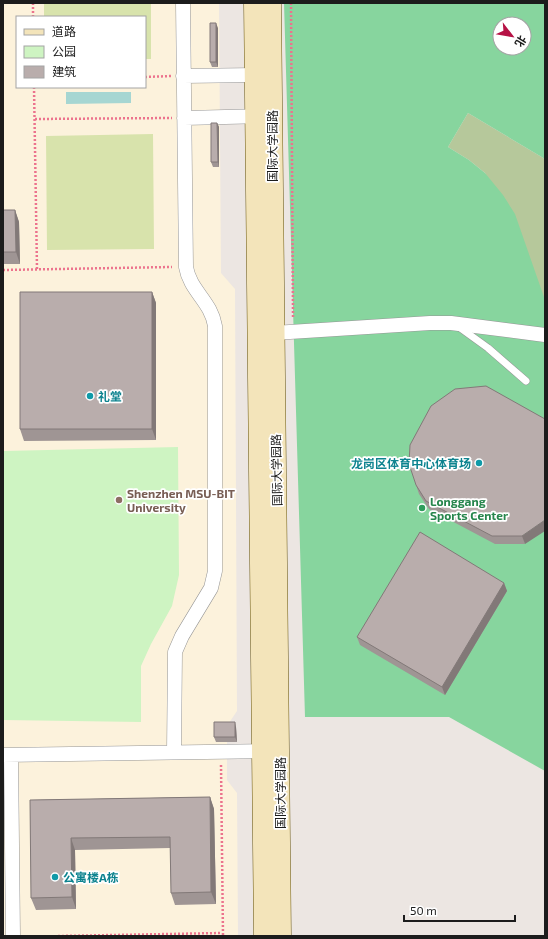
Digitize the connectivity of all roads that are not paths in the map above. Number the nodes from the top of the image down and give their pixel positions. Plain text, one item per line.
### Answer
1 (182, 3) edge
2 (254, 3) edge
3 (271, 3) edge
4 (263, 75) junction
5 (183, 76) junction
6 (264, 116) junction
7 (184, 118) junction
8 (451, 323) junction
9 (274, 333) junction
10 (545, 335) edge
11 (526, 380) dead end
12 (270, 751) junction
13 (174, 752) junction
14 (7, 755) edge
15 (13, 936) edge
16 (264, 936) edge
17 (281, 936) edge

1 - 5 street
2 - 4 street, 国际大学园路
3 - 4 street, 国际大学园路
4 - 5 street
4 - 6 street, 国际大学园路
5 - 7 street
6 - 7 street
6 - 9 street, 国际大学园路
6 - 12 street, 国际大学园路
7 - 13 street
8 - 9 street
8 - 10 street
8 - 11 lane
9 - 12 street, 国际大学园路
12 - 13 street
12 - 16 street, 国际大学园路
12 - 17 street, 国际大学园路
13 - 14 street
14 - 15 street

